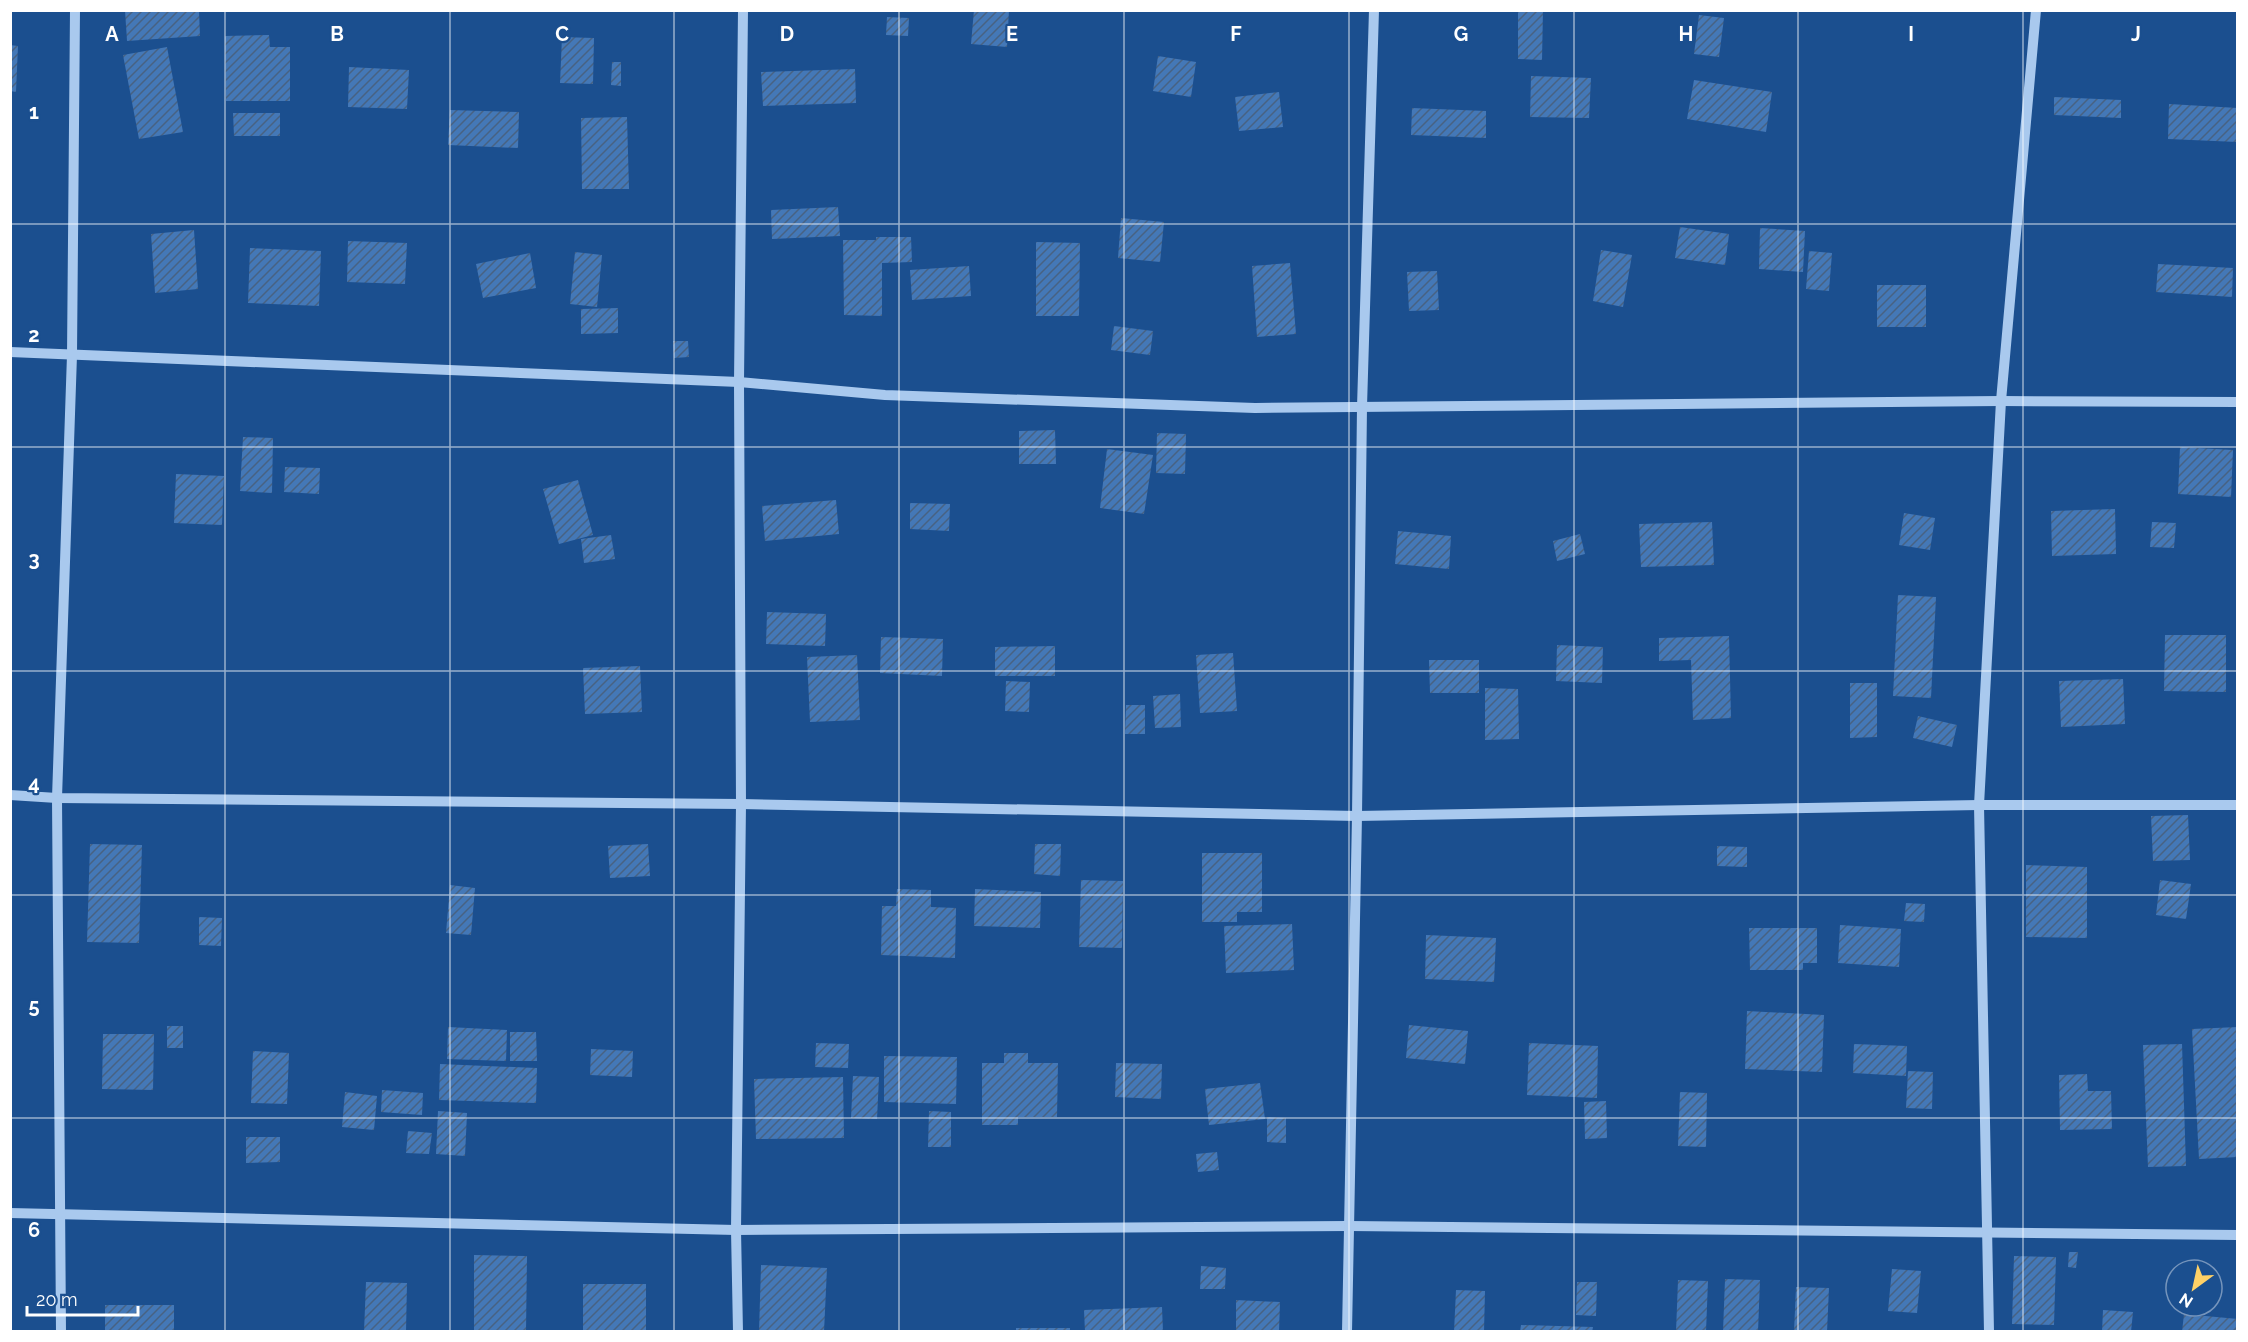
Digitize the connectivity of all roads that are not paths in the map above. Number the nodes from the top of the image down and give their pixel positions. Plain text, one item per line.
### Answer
1 (75, 10) edge
2 (742, 10) edge
3 (1374, 10) edge
4 (2036, 10) edge
5 (10, 352) edge
6 (72, 355) junction
7 (739, 382) junction
8 (2001, 401) junction
9 (2238, 402) edge
10 (1362, 407) junction
11 (10, 795) edge
12 (57, 798) junction
13 (741, 804) junction
14 (1979, 805) junction
15 (2238, 805) edge
16 (1357, 816) junction
17 (10, 1213) edge
18 (59, 1214) junction
19 (1349, 1226) junction
20 (736, 1230) junction
21 (1988, 1232) junction
22 (2238, 1235) edge
23 (61, 1332) edge
24 (738, 1332) edge
25 (1347, 1332) edge
26 (1989, 1332) edge

1 - 6 street
2 - 7 street
3 - 10 street
4 - 8 street
5 - 6 street
6 - 7 street
6 - 12 street
7 - 10 street
7 - 13 street
8 - 9 street
8 - 10 street
8 - 14 street
10 - 16 street
11 - 12 street
12 - 13 street
12 - 18 street
13 - 16 street
13 - 20 street
14 - 15 street
14 - 16 street
14 - 21 street
16 - 19 street
17 - 18 street
18 - 20 street
18 - 23 street
19 - 20 street
19 - 21 street
19 - 25 street
20 - 24 street
21 - 22 street
21 - 26 street

